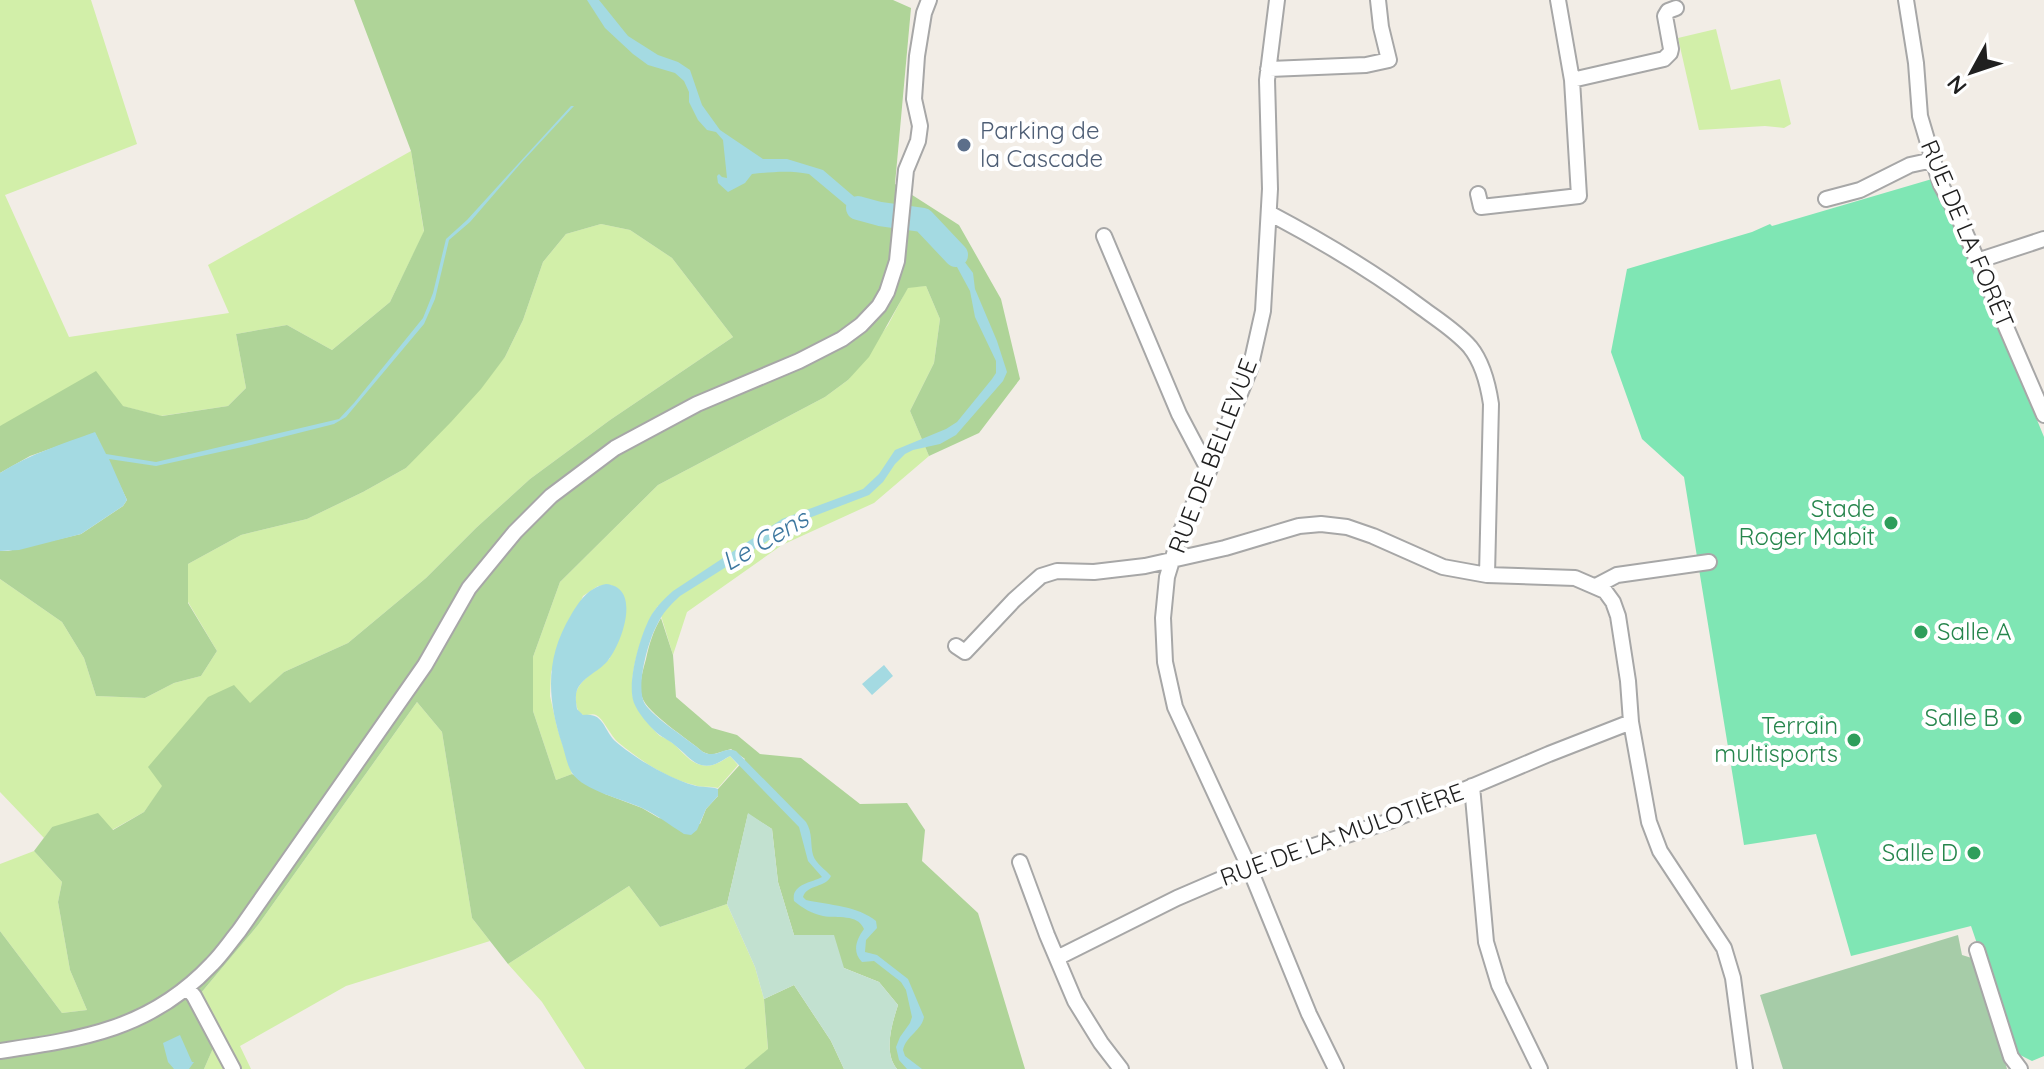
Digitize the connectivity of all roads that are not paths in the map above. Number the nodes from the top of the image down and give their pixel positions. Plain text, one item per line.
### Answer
1 (929, 0) edge
2 (1277, 0) edge
3 (1378, 0) edge
4 (1558, 0) edge
5 (1906, 0) edge
6 (1676, 8) dead end
7 (1268, 69) junction
8 (1572, 80) junction
9 (1933, 160) junction
10 (1478, 194) dead end
11 (1826, 199) dead end
12 (1269, 213) junction
13 (1104, 236) dead end
14 (2044, 239) edge
15 (1977, 261) junction
16 (2044, 415) edge
17 (1209, 471) junction
18 (1172, 560) junction
19 (1709, 562) dead end
20 (1487, 575) junction
21 (1596, 586) junction
22 (956, 646) dead end
23 (1631, 722) junction
24 (1472, 786) junction
25 (1020, 862) dead end
26 (1249, 867) junction
27 (1977, 950) dead end
28 (1057, 958) junction
29 (187, 988) junction
30 (0, 1051) edge
31 (233, 1069) edge
32 (1121, 1069) edge
33 (1336, 1069) edge
34 (1540, 1069) edge
35 (1745, 1069) edge
36 (2020, 1069) edge

1 - 29 street
2 - 7 street, RUE DE BELLEVUE
3 - 7 street
4 - 8 street
5 - 9 street, RUE DE LA FORÊT
6 - 8 street
7 - 12 street, RUE DE BELLEVUE
8 - 10 street
9 - 11 street
9 - 15 street, RUE DE LA FORÊT
12 - 17 street, RUE DE BELLEVUE
12 - 20 street
13 - 17 street
14 - 15 street
15 - 16 street, RUE DE LA FORÊT
17 - 18 street, RUE DE BELLEVUE
18 - 20 street
18 - 22 street
18 - 26 street, RUE DE BELLEVUE
19 - 21 street
20 - 21 street
21 - 23 street
23 - 24 street, RUE DE LA MULOTIÈRE
23 - 35 street
24 - 26 street, RUE DE LA MULOTIÈRE
24 - 34 street
25 - 28 street
26 - 28 street, RUE DE LA MULOTIÈRE
26 - 33 street, RUE DE BELLEVUE
27 - 36 street
28 - 32 street
29 - 30 street
29 - 31 street

